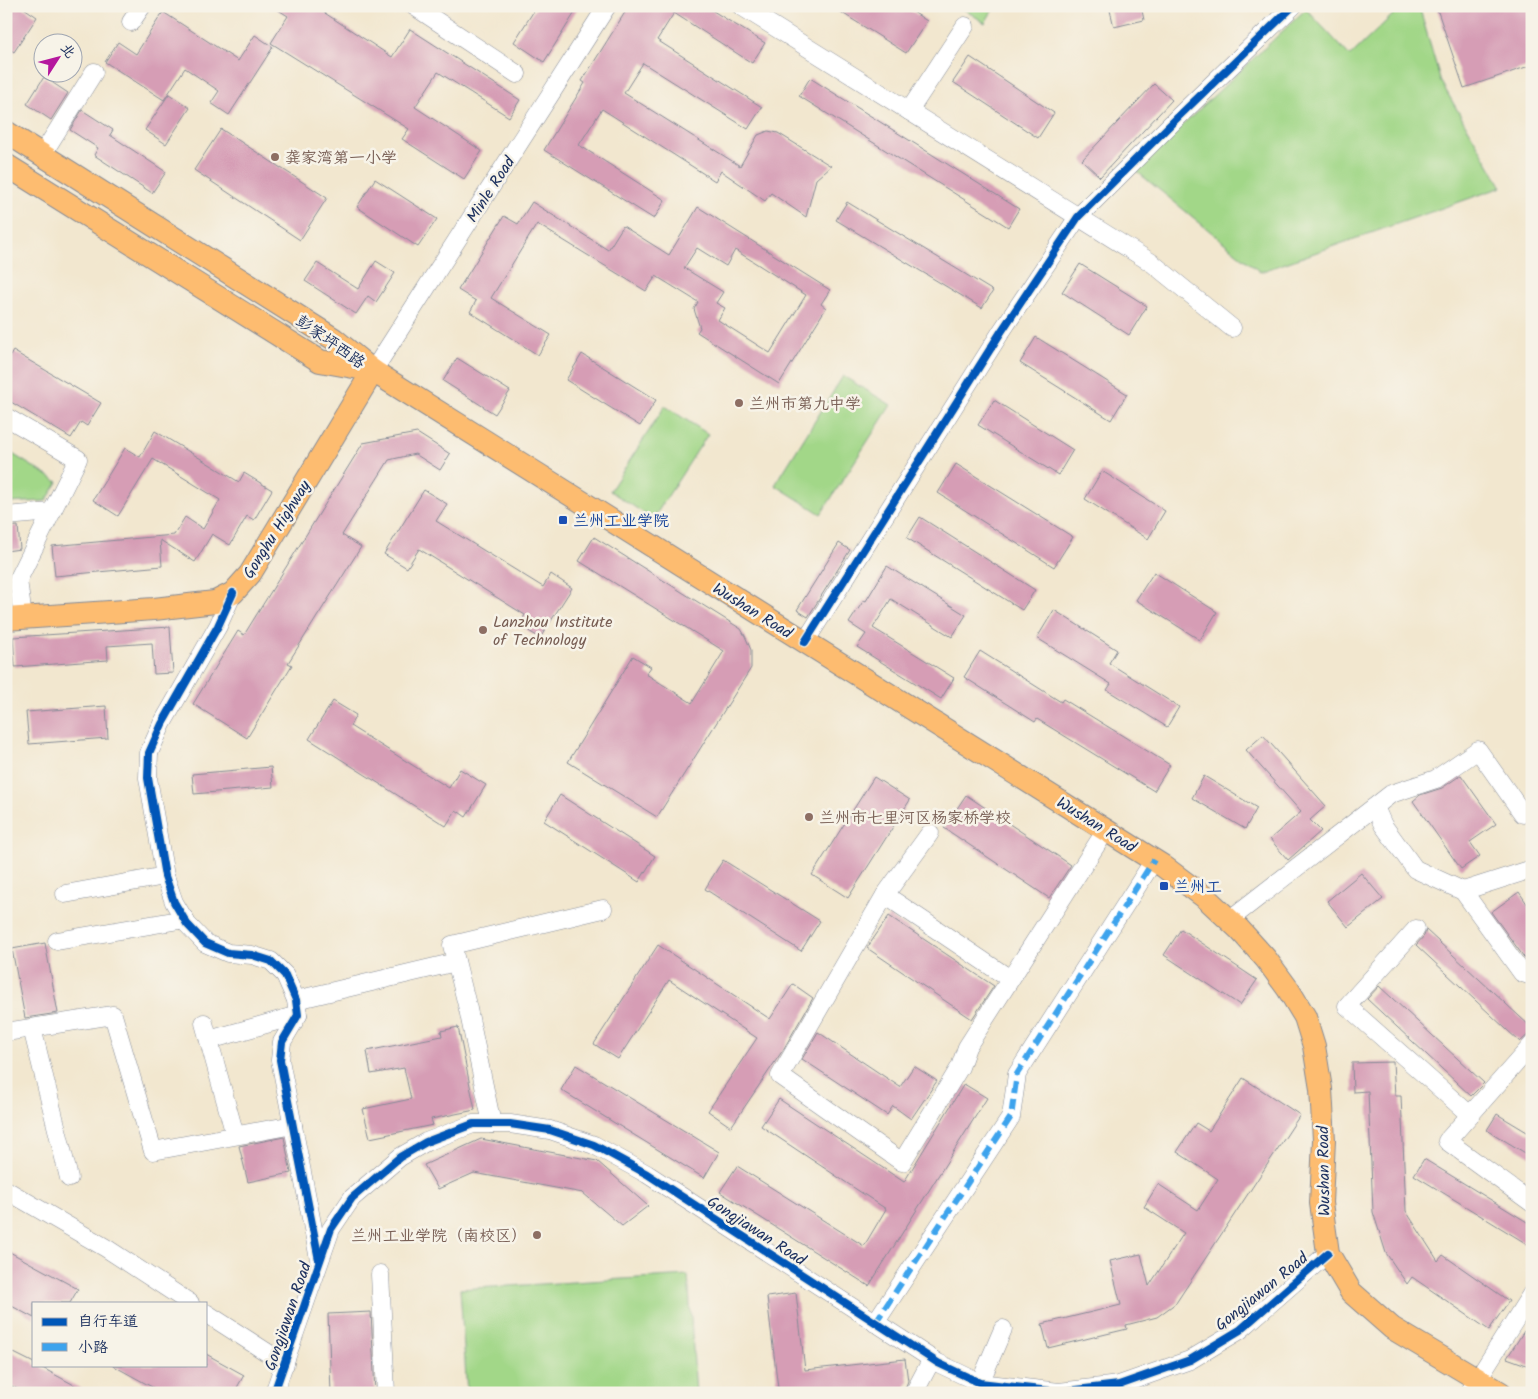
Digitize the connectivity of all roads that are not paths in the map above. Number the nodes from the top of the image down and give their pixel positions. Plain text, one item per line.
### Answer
1 (142, 6) edge
2 (414, 6) edge
3 (607, 6) edge
4 (742, 6) edge
5 (1293, 6) edge
6 (132, 22) dead end
7 (965, 26) dead end
8 (94, 72) dead end
9 (517, 74) dead end
10 (909, 111) junction
11 (6, 132) edge
12 (42, 155) junction
13 (6, 165) edge
14 (1078, 217) junction
15 (1232, 328) dead end
16 (373, 371) junction
17 (6, 417) edge
18 (52, 512) junction
19 (6, 516) edge
20 (12, 580) edge
21 (233, 593) junction
22 (15, 618) edge
23 (805, 642) junction
24 (1375, 807) junction
25 (1523, 814) dead end
26 (1106, 830) junction
27 (930, 833) dead end
28 (1154, 860) junction
29 (1532, 869) edge
30 (165, 876) junction
31 (1463, 890) junction
32 (65, 894) dead end
33 (886, 895) junction
34 (603, 909) dead end
35 (184, 919) junction
36 (1230, 920) junction
37 (1416, 928) dead end
38 (56, 941) dead end
39 (456, 962) junction
40 (1532, 976) edge
41 (1010, 979) junction
42 (297, 1008) junction
43 (204, 1023) dead end
44 (32, 1028) junction
45 (6, 1032) edge
46 (209, 1040) junction
47 (1532, 1045) edge
48 (1470, 1115) junction
49 (492, 1124) junction
50 (293, 1125) junction
51 (236, 1135) junction
52 (69, 1178) dead end
53 (6, 1190) edge
54 (1532, 1203) edge
55 (1328, 1253) junction
56 (320, 1262) junction
57 (380, 1274) dead end
58 (1532, 1293) edge
59 (188, 1302) edge
60 (208, 1314) edge
61 (875, 1323) junction
62 (1003, 1329) dead end
63 (932, 1359) junction
64 (285, 1364) junction
65 (980, 1383) junction
66 (1473, 1386) edge
67 (274, 1393) edge
68 (386, 1393) edge
69 (914, 1393) edge
70 (1501, 1393) edge

1 - 6 street
2 - 9 street
3 - 16 street, Minle Road
4 - 10 street
5 - 14 street
7 - 10 street
8 - 12 street
10 - 14 street
11 - 12 main road, 彭家坪西路
12 - 16 main road, 彭家坪西路
13 - 16 main road, 彭家坪西路
14 - 15 street
14 - 23 street
16 - 21 main road, Gonghu Highway
16 - 23 main road, Wushan Road
17 - 18 street
18 - 19 street
18 - 20 street
20 - 22 street
21 - 22 main road, Gonghu Highway
21 - 30 street
23 - 26 main road, Wushan Road
24 - 25 street
24 - 31 street
24 - 36 street
26 - 28 main road, Wushan Road
26 - 41 street
27 - 33 street
28 - 36 main road, Wushan Road
28 - 61 street
29 - 31 street
30 - 32 street
30 - 35 street
31 - 40 street
33 - 41 street
33 - 41 street
34 - 39 street
35 - 38 street
35 - 42 street
36 - 55 main road, Wushan Road
37 - 48 street
39 - 42 street
39 - 49 street
42 - 46 street
42 - 50 street
43 - 46 street
44 - 45 street
44 - 51 street
44 - 52 street
46 - 51 street
47 - 48 street
48 - 54 street
49 - 56 street, Gongjiawan Road
49 - 61 street, Gongjiawan Road
50 - 51 street
50 - 56 street
53 - 59 street
55 - 65 street, Gongjiawan Road
55 - 66 main road, Wushan Road
56 - 64 street, Gongjiawan Road
57 - 68 street
58 - 66 street
60 - 64 street
61 - 63 street, Gongjiawan Road
62 - 65 street
63 - 65 street, Gongjiawan Road
63 - 69 street
64 - 67 street, Gongjiawan Road
66 - 70 main road, Wushan Road

